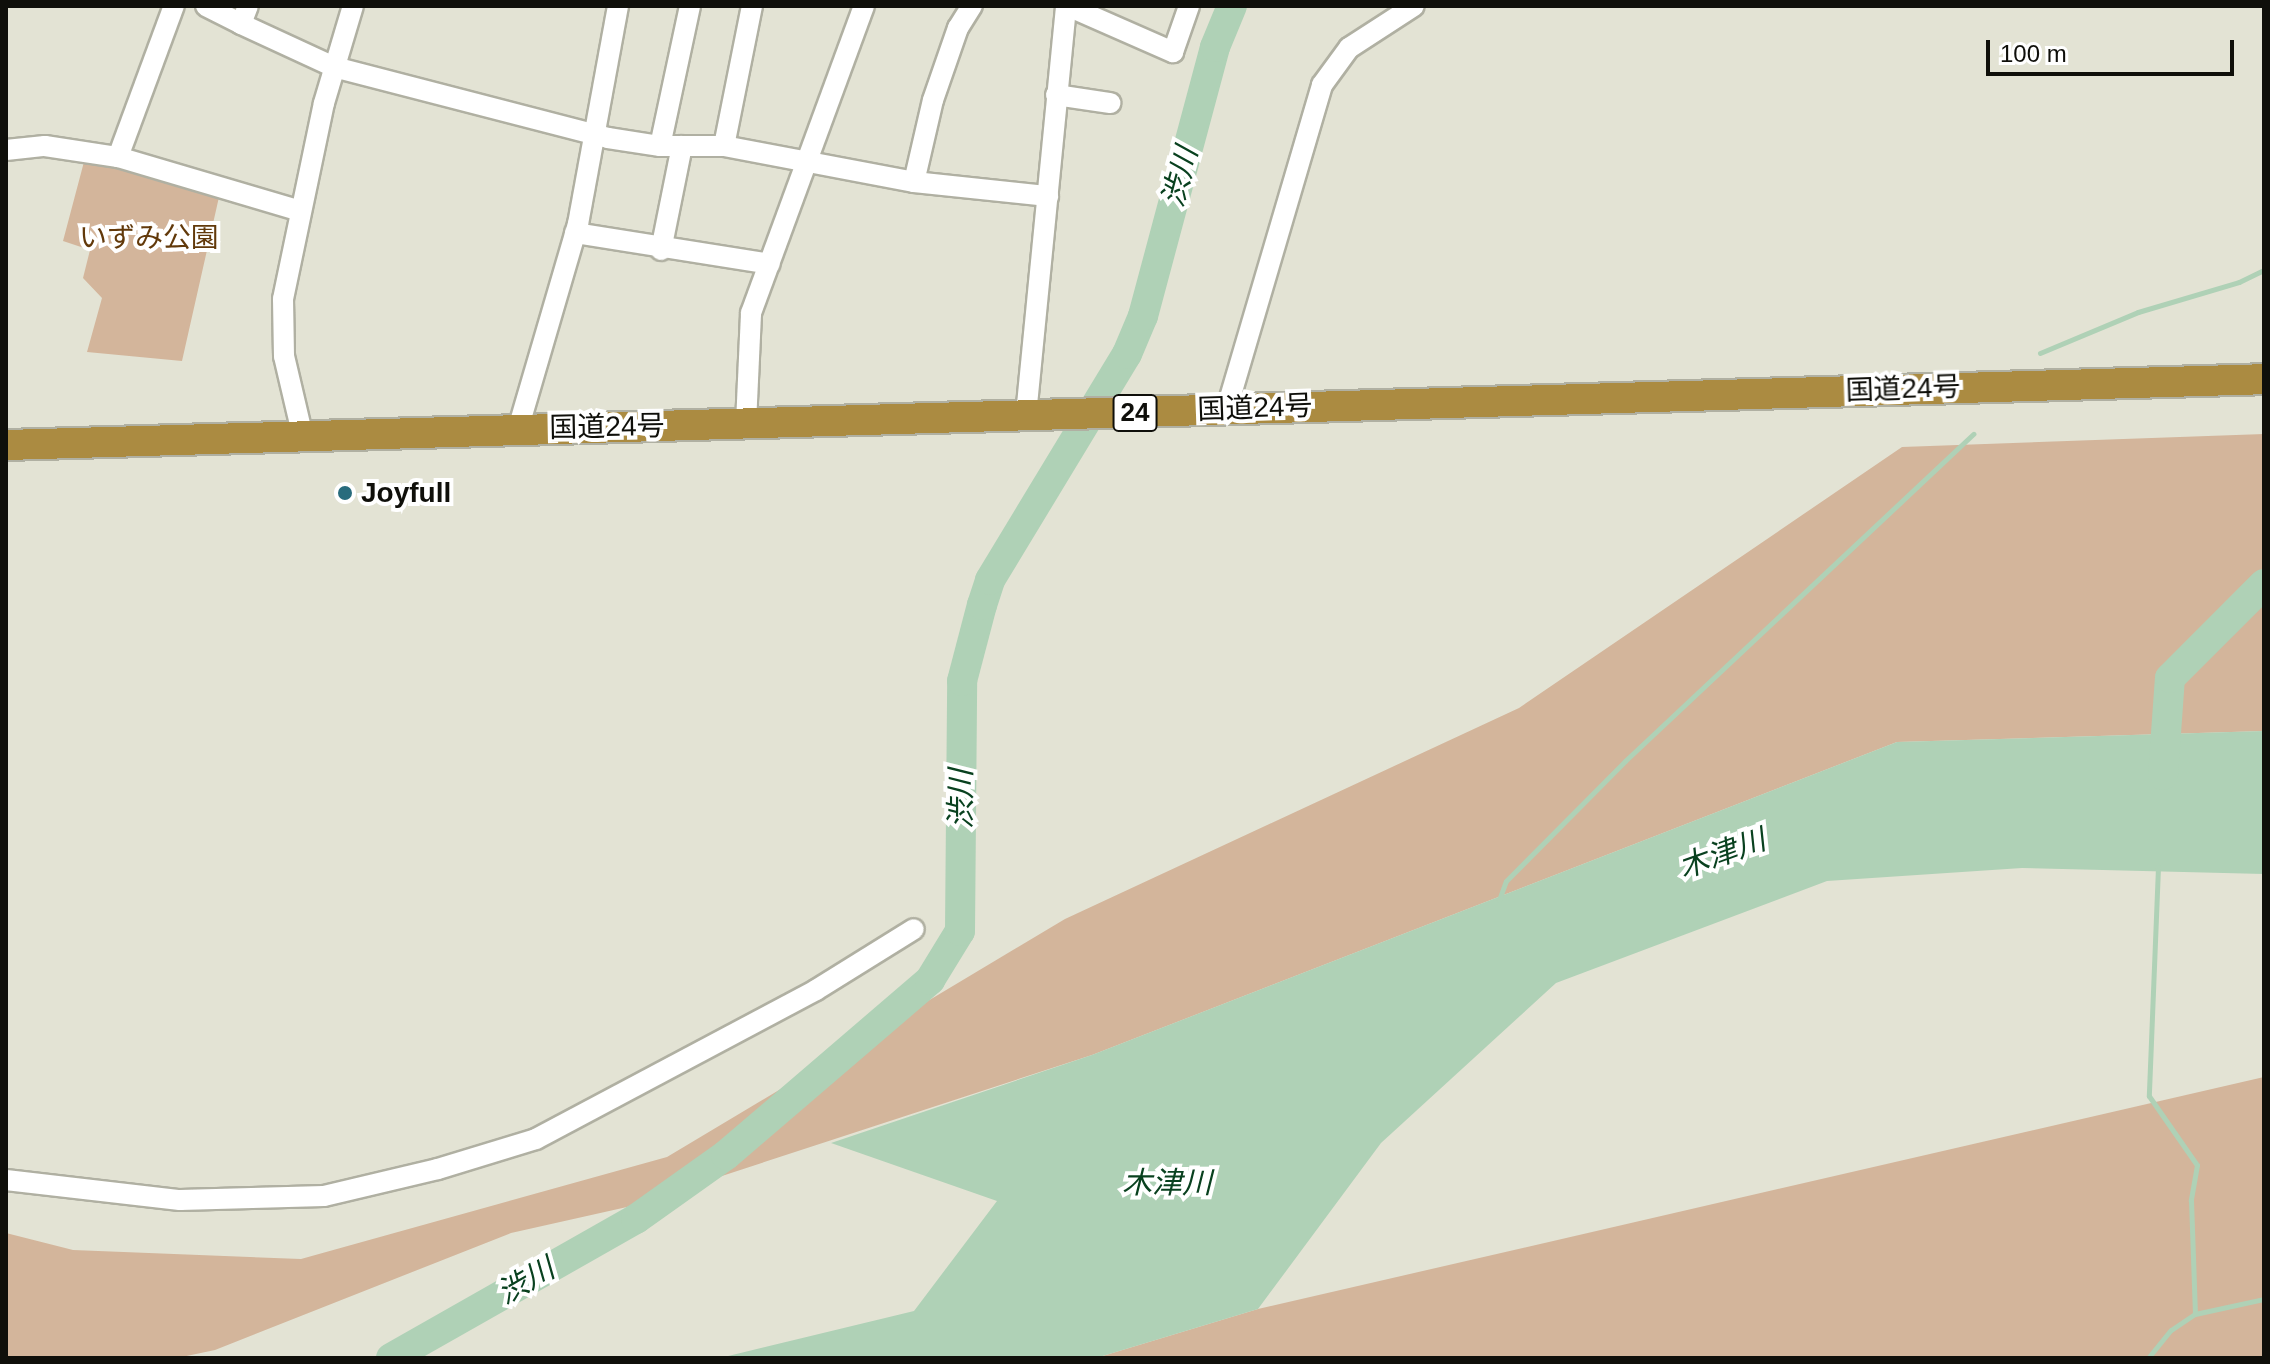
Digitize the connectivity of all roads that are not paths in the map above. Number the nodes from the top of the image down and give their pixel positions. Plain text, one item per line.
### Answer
1 (174, 6) edge
2 (206, 6) edge
3 (353, 6) edge
4 (618, 6) edge
5 (690, 6) edge
6 (752, 6) edge
7 (864, 6) edge
8 (972, 6) edge
9 (1067, 6) edge
10 (1189, 6) edge
11 (1414, 6) edge
12 (245, 15) edge
13 (334, 67) junction
14 (1056, 95) junction
15 (1110, 103) dead end
16 (596, 135) junction
17 (660, 146) junction
18 (682, 146) junction
19 (724, 146) junction
20 (6, 150) edge
21 (118, 157) junction
22 (808, 161) junction
23 (914, 182) junction
24 (1048, 196) junction
25 (300, 211) junction
26 (575, 233) junction
27 (661, 250) junction
28 (770, 264) junction
29 (2264, 379) edge
30 (1227, 408) junction
31 (1026, 415) junction
32 (746, 424) junction
33 (518, 429) junction
34 (303, 437) junction
35 (6, 445) edge
36 (914, 929) dead end
37 (6, 1180) edge

1 - 21 street
2 - 12 street
3 - 13 street
4 - 16 street
5 - 17 street
6 - 19 street
7 - 22 street
8 - 23 street
9 - 10 street
9 - 14 street
11 - 30 street
12 - 13 street
13 - 16 street
13 - 25 street
14 - 15 street
14 - 24 street
16 - 17 street
16 - 26 street
17 - 18 street
18 - 19 street
18 - 27 street
19 - 22 street
20 - 21 street
21 - 25 street
22 - 23 street
22 - 28 street
23 - 24 street
24 - 31 street
25 - 34 street
26 - 27 street
26 - 33 street
27 - 28 street
28 - 32 street
29 - 30 highway, 国道24号 / 24
30 - 31 highway, 国道24号 / 24
31 - 32 highway, 国道24号 / 24
32 - 33 highway, 国道24号 / 24
33 - 34 highway, 国道24号 / 24
34 - 35 highway, 国道24号 / 24
36 - 37 street

